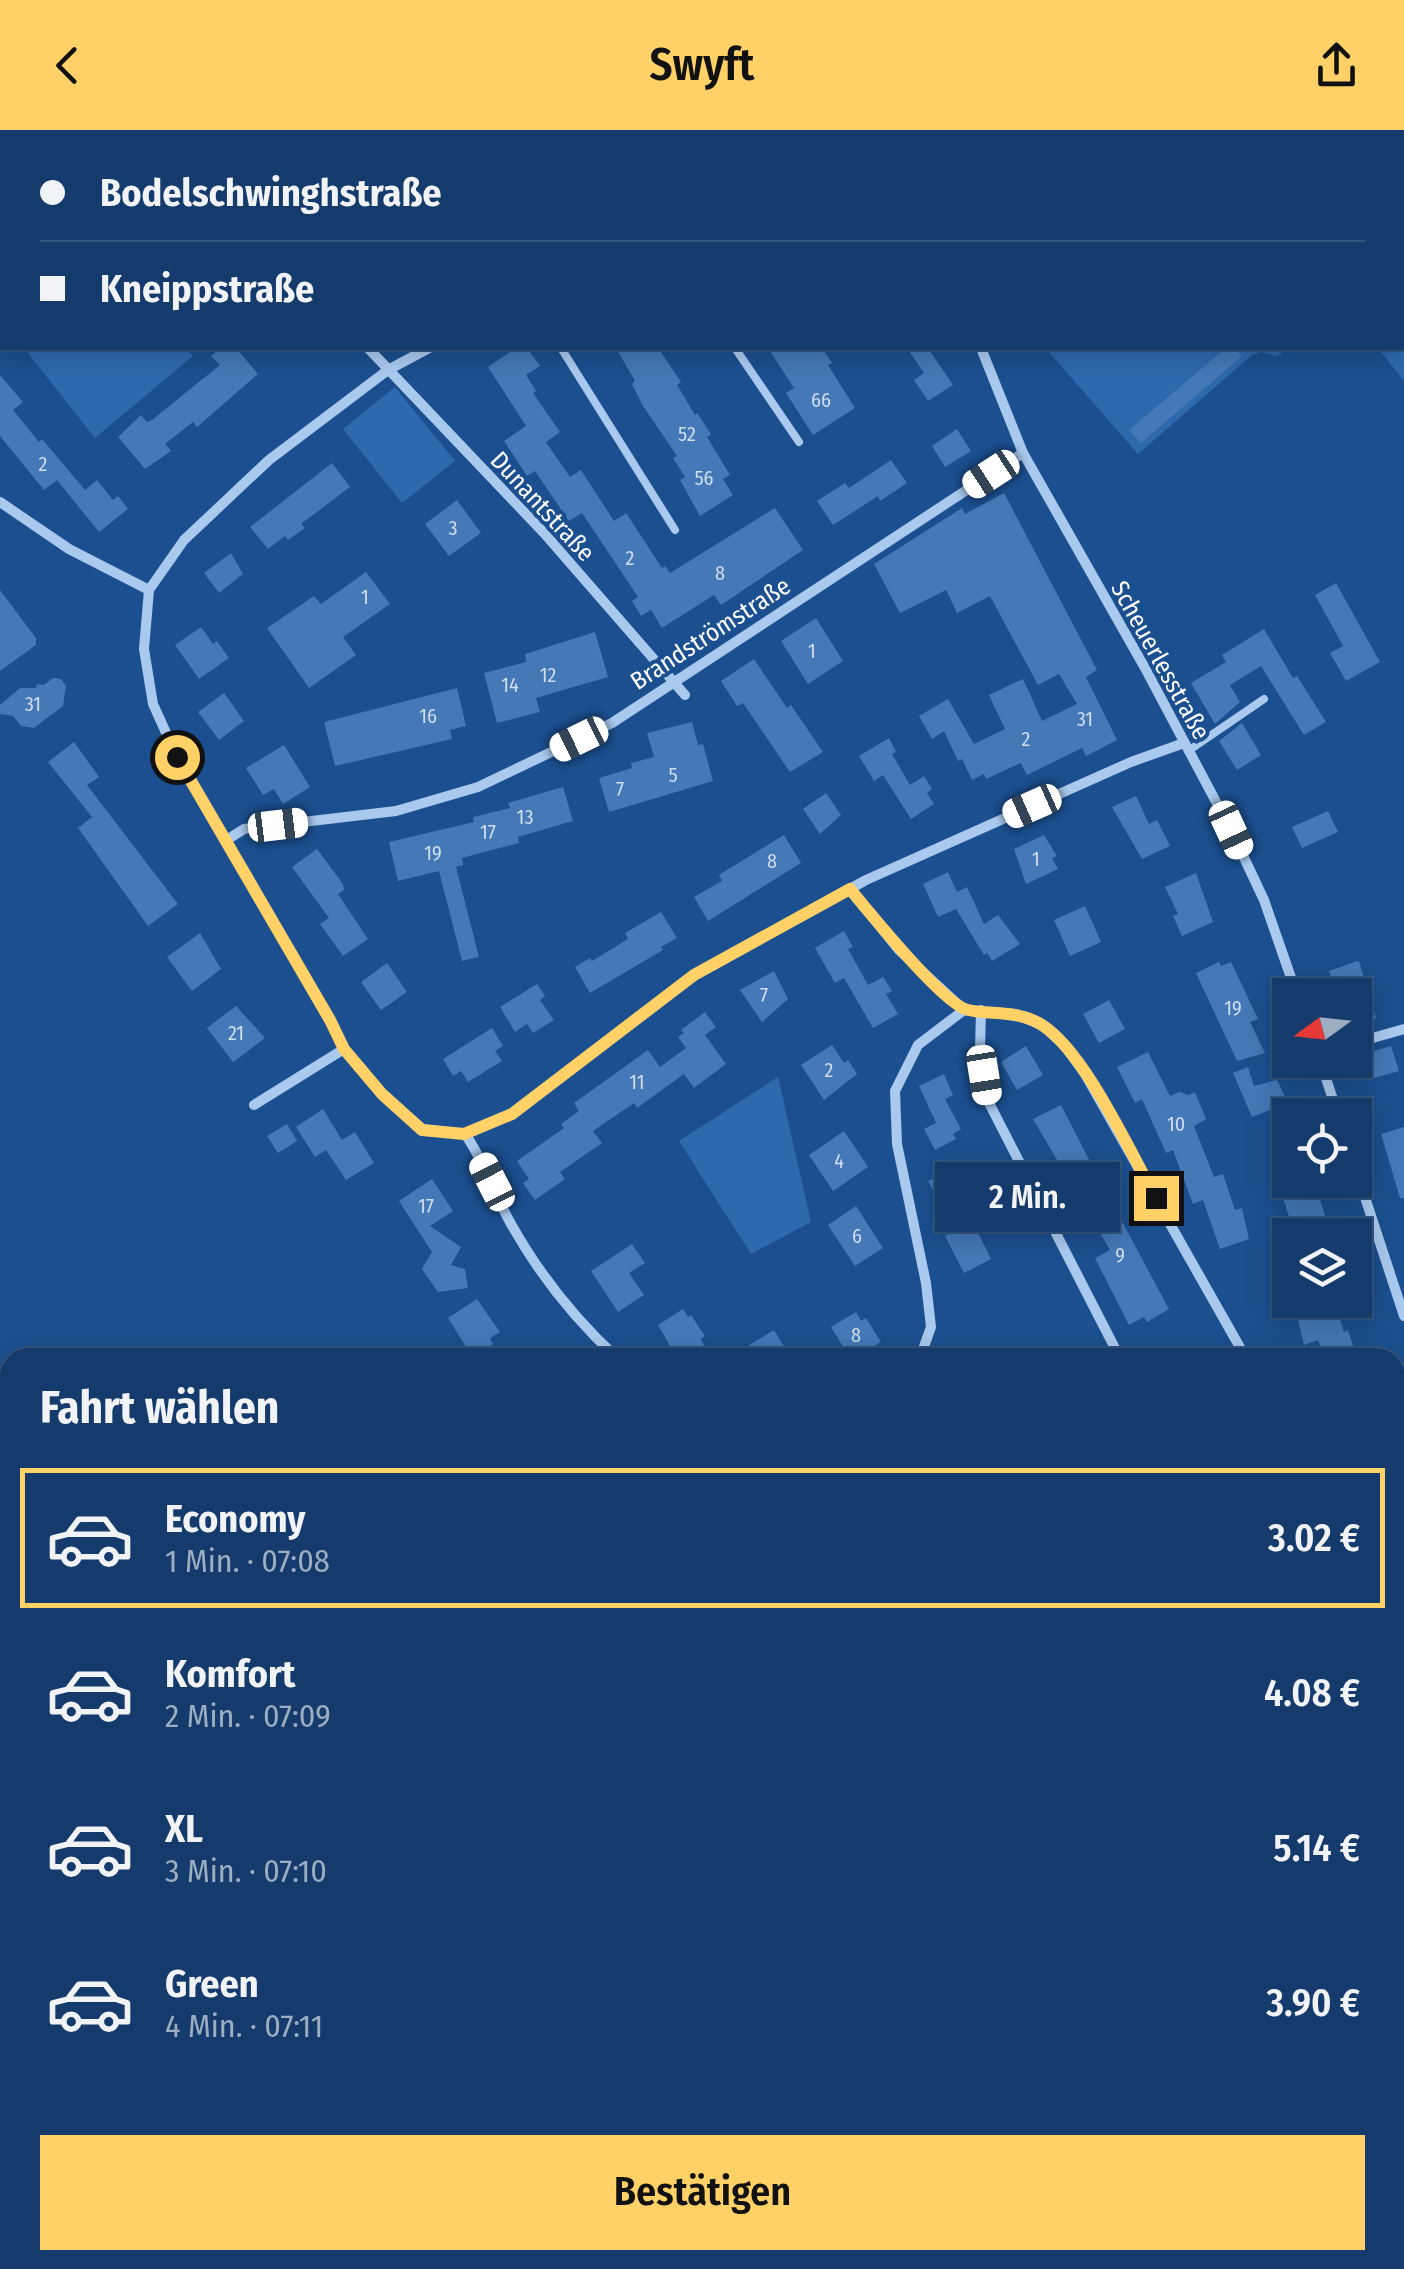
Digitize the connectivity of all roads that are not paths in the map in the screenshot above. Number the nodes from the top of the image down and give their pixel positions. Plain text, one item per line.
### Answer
1 (370, 350) edge
2 (426, 350) edge
3 (562, 350) edge
4 (736, 350) edge
5 (982, 350) edge
6 (388, 370) junction
7 (799, 442) dead end
8 (1023, 452) junction
9 (0, 502) edge
10 (675, 530) dead end
11 (149, 590) junction
12 (674, 680) junction
13 (685, 695) dead end
14 (1264, 699) dead end
15 (1186, 747) junction
16 (225, 840) junction
17 (850, 889) junction
18 (1292, 978) edge
19 (964, 1010) junction
20 (981, 1010) junction
21 (1404, 1029) edge
22 (1372, 1038) edge
23 (344, 1049) junction
24 (254, 1105) dead end
25 (464, 1134) junction
26 (1365, 1198) edge
27 (1404, 1316) edge
28 (606, 1348) edge
29 (923, 1348) edge
30 (1115, 1348) edge
31 (1240, 1348) edge

1 - 6 street, Dunantstraße
2 - 6 street
3 - 10 lane
4 - 7 lane
5 - 8 street, Scheuerlesstraße
6 - 11 street
6 - 12 street, Dunantstraße
8 - 12 street, Brandströmstraße
8 - 15 street, Scheuerlesstraße
9 - 11 street
11 - 16 street
12 - 13 street, Dunantstraße
12 - 16 street, Brandströmstraße
14 - 15 lane
15 - 17 street
15 - 18 street, Scheuerlesstraße
16 - 23 street
17 - 19 street
17 - 25 street
19 - 20 street
19 - 29 street
20 - 30 street
20 - 31 street
21 - 22 street
23 - 24 street
23 - 25 street
25 - 28 street
26 - 27 street

